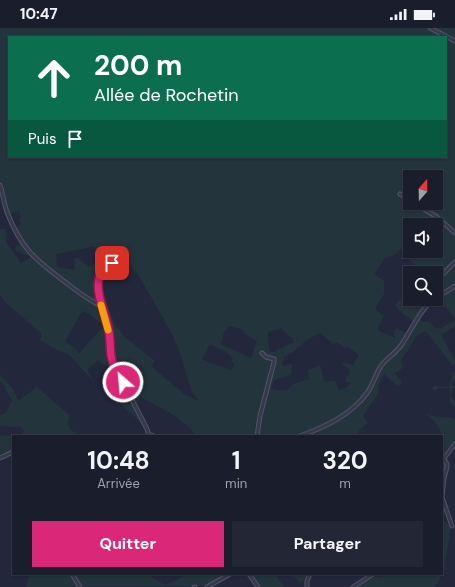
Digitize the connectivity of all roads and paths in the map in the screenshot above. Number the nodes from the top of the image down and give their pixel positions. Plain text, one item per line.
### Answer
1 (430, 28) edge
2 (445, 36) edge
3 (0, 185) edge
4 (400, 194) dead end
5 (403, 196) edge
6 (426, 210) edge
7 (455, 233) edge
8 (455, 262) edge
9 (112, 263) dead end
10 (443, 274) edge
11 (455, 286) edge
12 (443, 292) edge
13 (101, 306) junction
14 (427, 306) edge
15 (262, 353) dead end
16 (149, 435) edge
17 (257, 435) edge
18 (302, 435) edge
19 (455, 444) edge
20 (12, 452) edge
21 (0, 458) edge
22 (443, 459) edge
23 (443, 488) edge
24 (443, 500) edge
25 (452, 526) dead end
26 (73, 575) edge
27 (228, 575) edge
28 (249, 575) edge
29 (310, 575) edge
30 (371, 575) edge
31 (80, 587) edge
32 (207, 587) edge
33 (258, 587) edge
34 (307, 587) edge
35 (353, 587) edge

1 - 2 street
3 - 13 street
4 - 5 street
6 - 7 street
8 - 10 street
9 - 13 street
11 - 12 street
13 - 16 street
14 - 18 street
15 - 17 street
19 - 22 street
20 - 21 street
22 - 23 street
24 - 25 street
26 - 31 street
27 - 32 street
28 - 33 street
29 - 34 street
30 - 35 street

